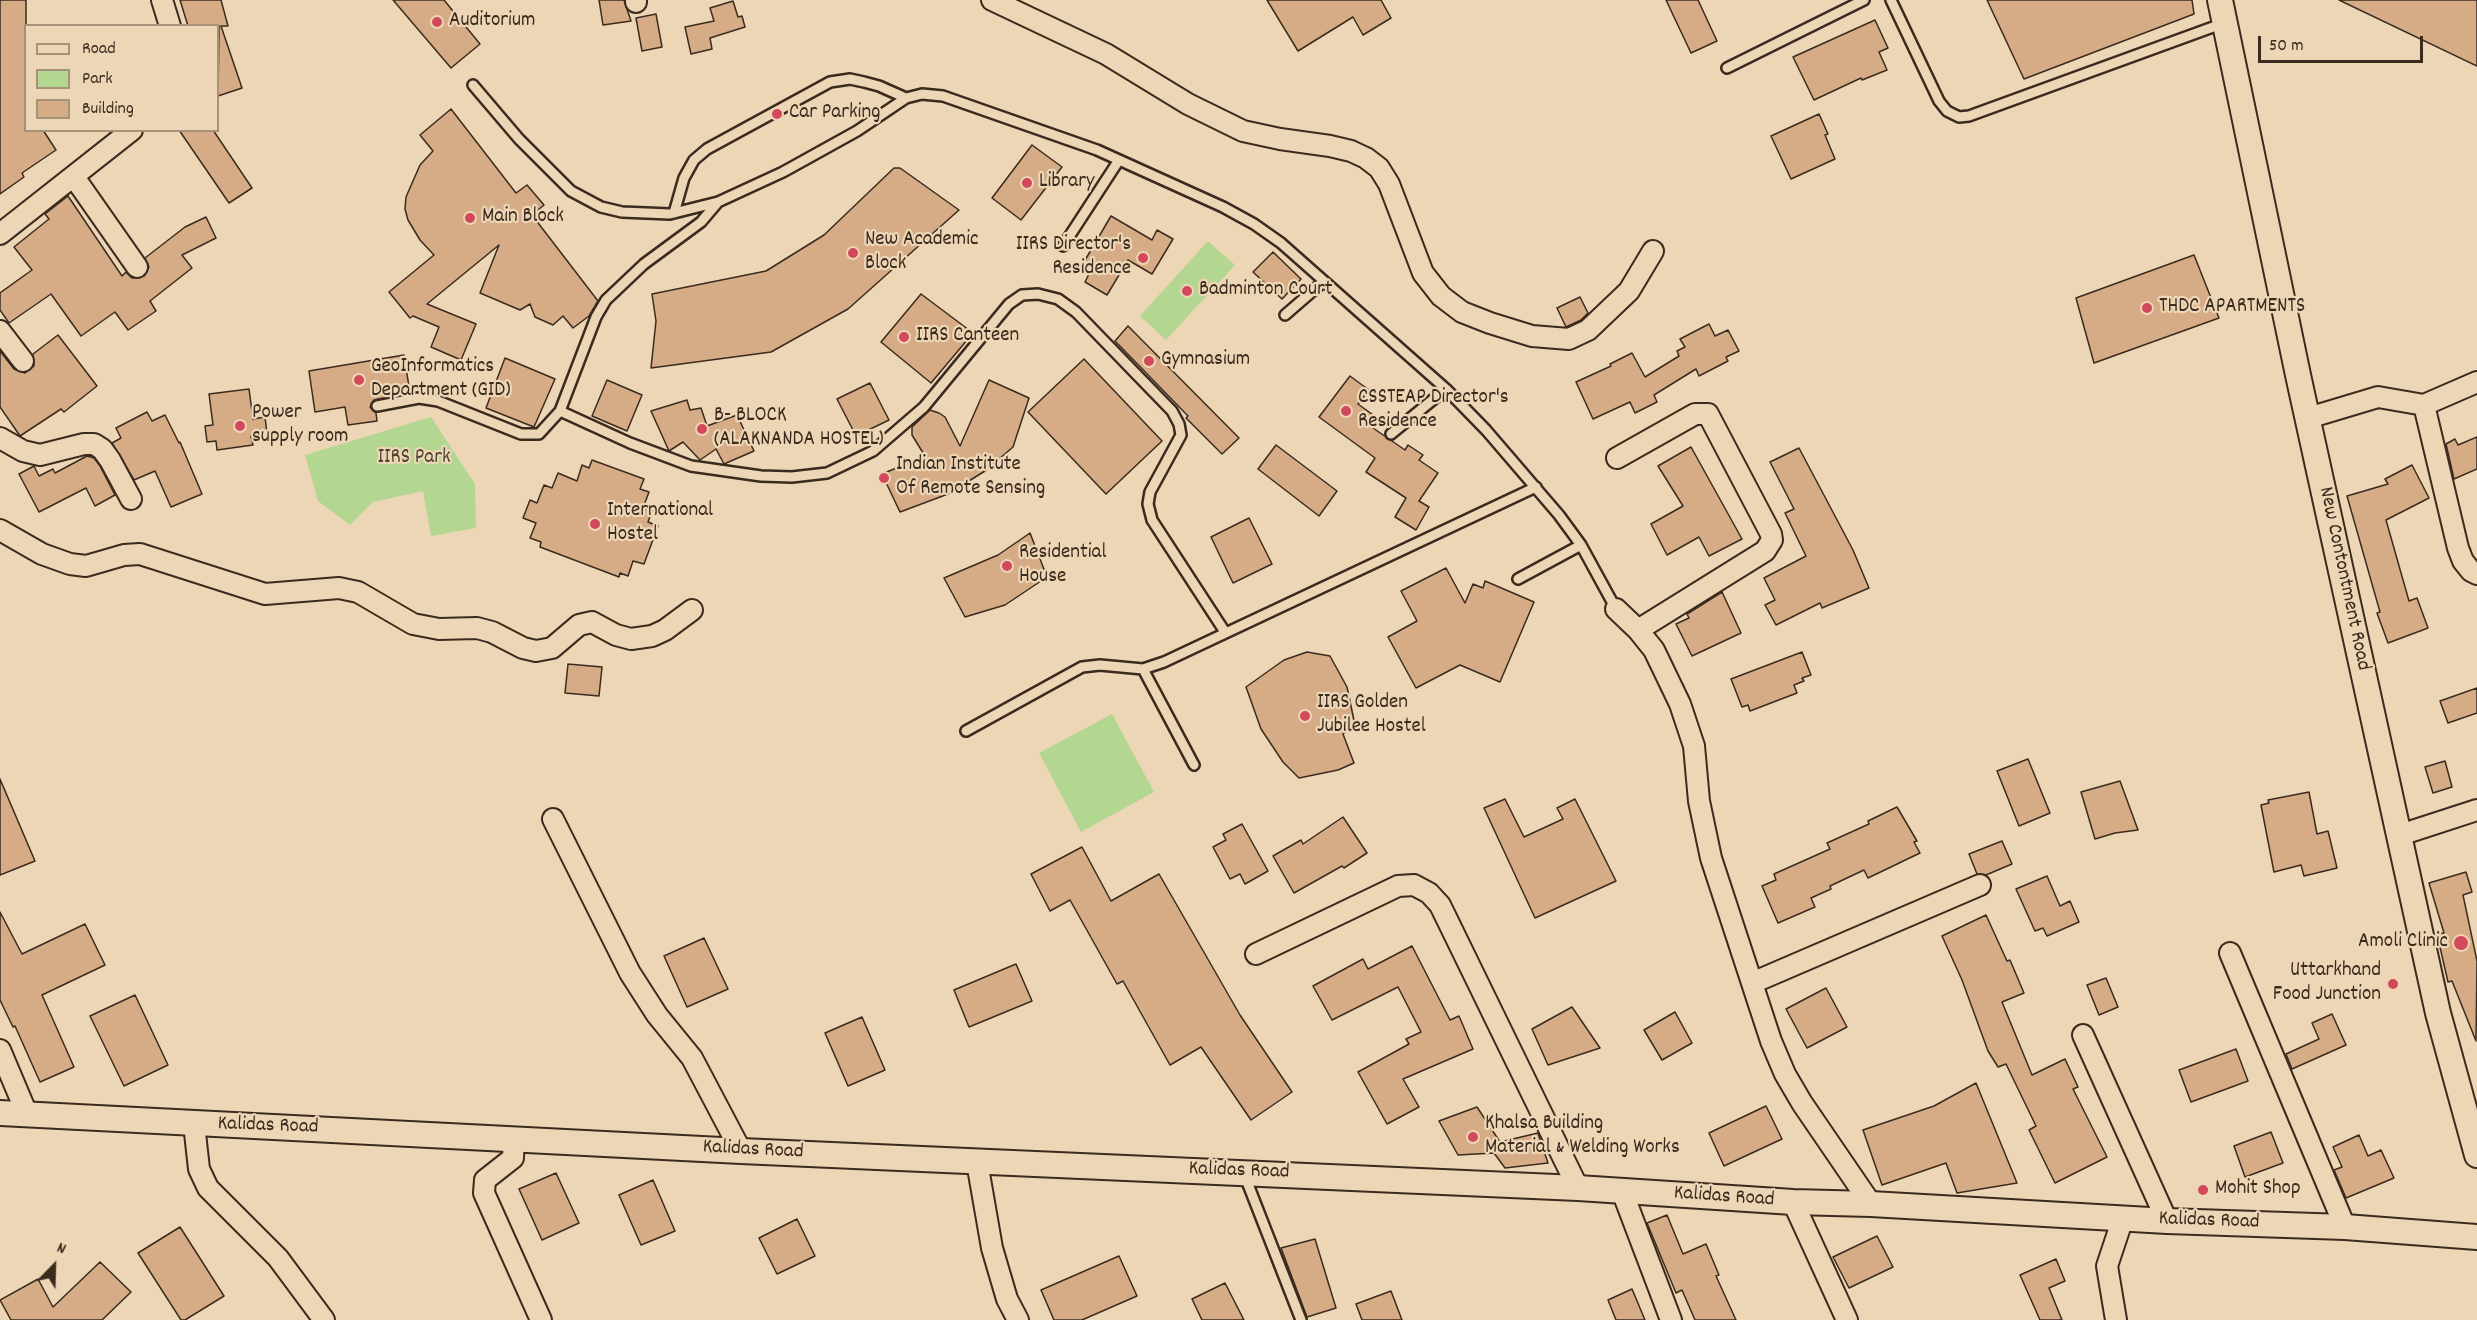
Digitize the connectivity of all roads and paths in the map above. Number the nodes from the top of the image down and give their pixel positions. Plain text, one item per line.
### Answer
1 (162, 0) edge
2 (992, 0) edge
3 (1864, 0) edge
4 (1891, 0) edge
5 (2222, 11) edge
6 (169, 24) edge
7 (1727, 68) dead end
8 (473, 85) dead end
9 (906, 98) junction
10 (130, 132) edge
11 (1119, 160) junction
12 (74, 177) junction
13 (718, 202) junction
14 (674, 213) junction
15 (0, 234) edge
16 (1063, 246) dead end
17 (1653, 251) dead end
18 (137, 267) dead end
19 (1323, 282) junction
20 (1284, 315) dead end
21 (0, 331) edge
22 (23, 361) dead end
23 (2477, 382) edge
24 (1446, 389) junction
25 (2424, 405) junction
26 (376, 406) dead end
27 (560, 411) junction
28 (2308, 418) junction
29 (1391, 434) dead end
30 (0, 438) edge
31 (1617, 458) dead end
32 (1536, 487) junction
33 (131, 499) dead end
34 (0, 530) edge
35 (1581, 545) junction
36 (2477, 574) edge
37 (1518, 579) dead end
38 (1616, 609) joint
39 (692, 610) dead end
40 (1638, 630) junction
41 (1225, 632) junction
42 (1143, 669) junction
43 (966, 731) dead end
44 (1194, 765) dead end
45 (2477, 810) edge
46 (553, 819) dead end
47 (2400, 835) junction
48 (1980, 885) dead end
49 (2230, 953) dead end
50 (1256, 954) dead end
51 (1752, 984) junction
52 (2082, 1035) dead end
53 (0, 1050) edge
54 (0, 1113) edge
55 (27, 1114) junction
56 (194, 1124) junction
57 (514, 1138) junction
58 (741, 1151) junction
59 (2476, 1152) edge
60 (977, 1162) junction
61 (1243, 1172) junction
62 (1578, 1188) junction
63 (1622, 1191) junction
64 (1793, 1202) junction
65 (1871, 1204) junction
66 (2123, 1218) junction
67 (2167, 1221) junction
68 (2345, 1227) junction
69 (2477, 1237) edge
70 (324, 1320) edge
71 (541, 1320) edge
72 (1018, 1320) edge
73 (1300, 1320) edge
74 (1671, 1320) edge
75 (1847, 1320) edge
76 (2116, 1320) edge

1 - 6 street
2 - 17 street
3 - 7 lane
4 - 5 lane
5 - 28 street, New Contontment Road
8 - 14 lane
9 - 11 lane
9 - 13 lane
9 - 14 lane
10 - 12 street
11 - 16 lane
11 - 19 lane
12 - 15 street
12 - 18 street
13 - 14 lane
13 - 27 lane
19 - 20 lane
19 - 24 lane
21 - 22 street
23 - 25 street
24 - 29 lane
24 - 32 lane
25 - 28 street
25 - 36 street
26 - 27 lane
27 - 41 lane
28 - 47 street, New Contontment Road
30 - 33 street
31 - 40 street
32 - 35 lane
32 - 41 lane
34 - 39 street
35 - 37 lane
35 - 38 lane
38 - 40 street
40 - 51 street
41 - 42 lane
42 - 43 lane
42 - 44 lane
45 - 47 street
46 - 58 street
47 - 59 street, New Contontment Road
48 - 51 street
49 - 68 street
50 - 62 street
51 - 65 street
52 - 67 street
53 - 55 street
54 - 55 street, Kalidas Road
55 - 56 street, Kalidas Road
56 - 57 street, Kalidas Road
56 - 70 street
57 - 58 street, Kalidas Road
57 - 71 street
58 - 60 street, Kalidas Road
60 - 61 street, Kalidas Road
60 - 72 street
61 - 62 street, Kalidas Road
61 - 73 lane
62 - 63 street, Kalidas Road
63 - 64 street, Kalidas Road
63 - 74 street
64 - 65 street, Kalidas Road
64 - 75 street
65 - 66 street, Kalidas Road
66 - 67 street, Kalidas Road
66 - 76 street
67 - 68 street, Kalidas Road
68 - 69 street, Kalidas Road

